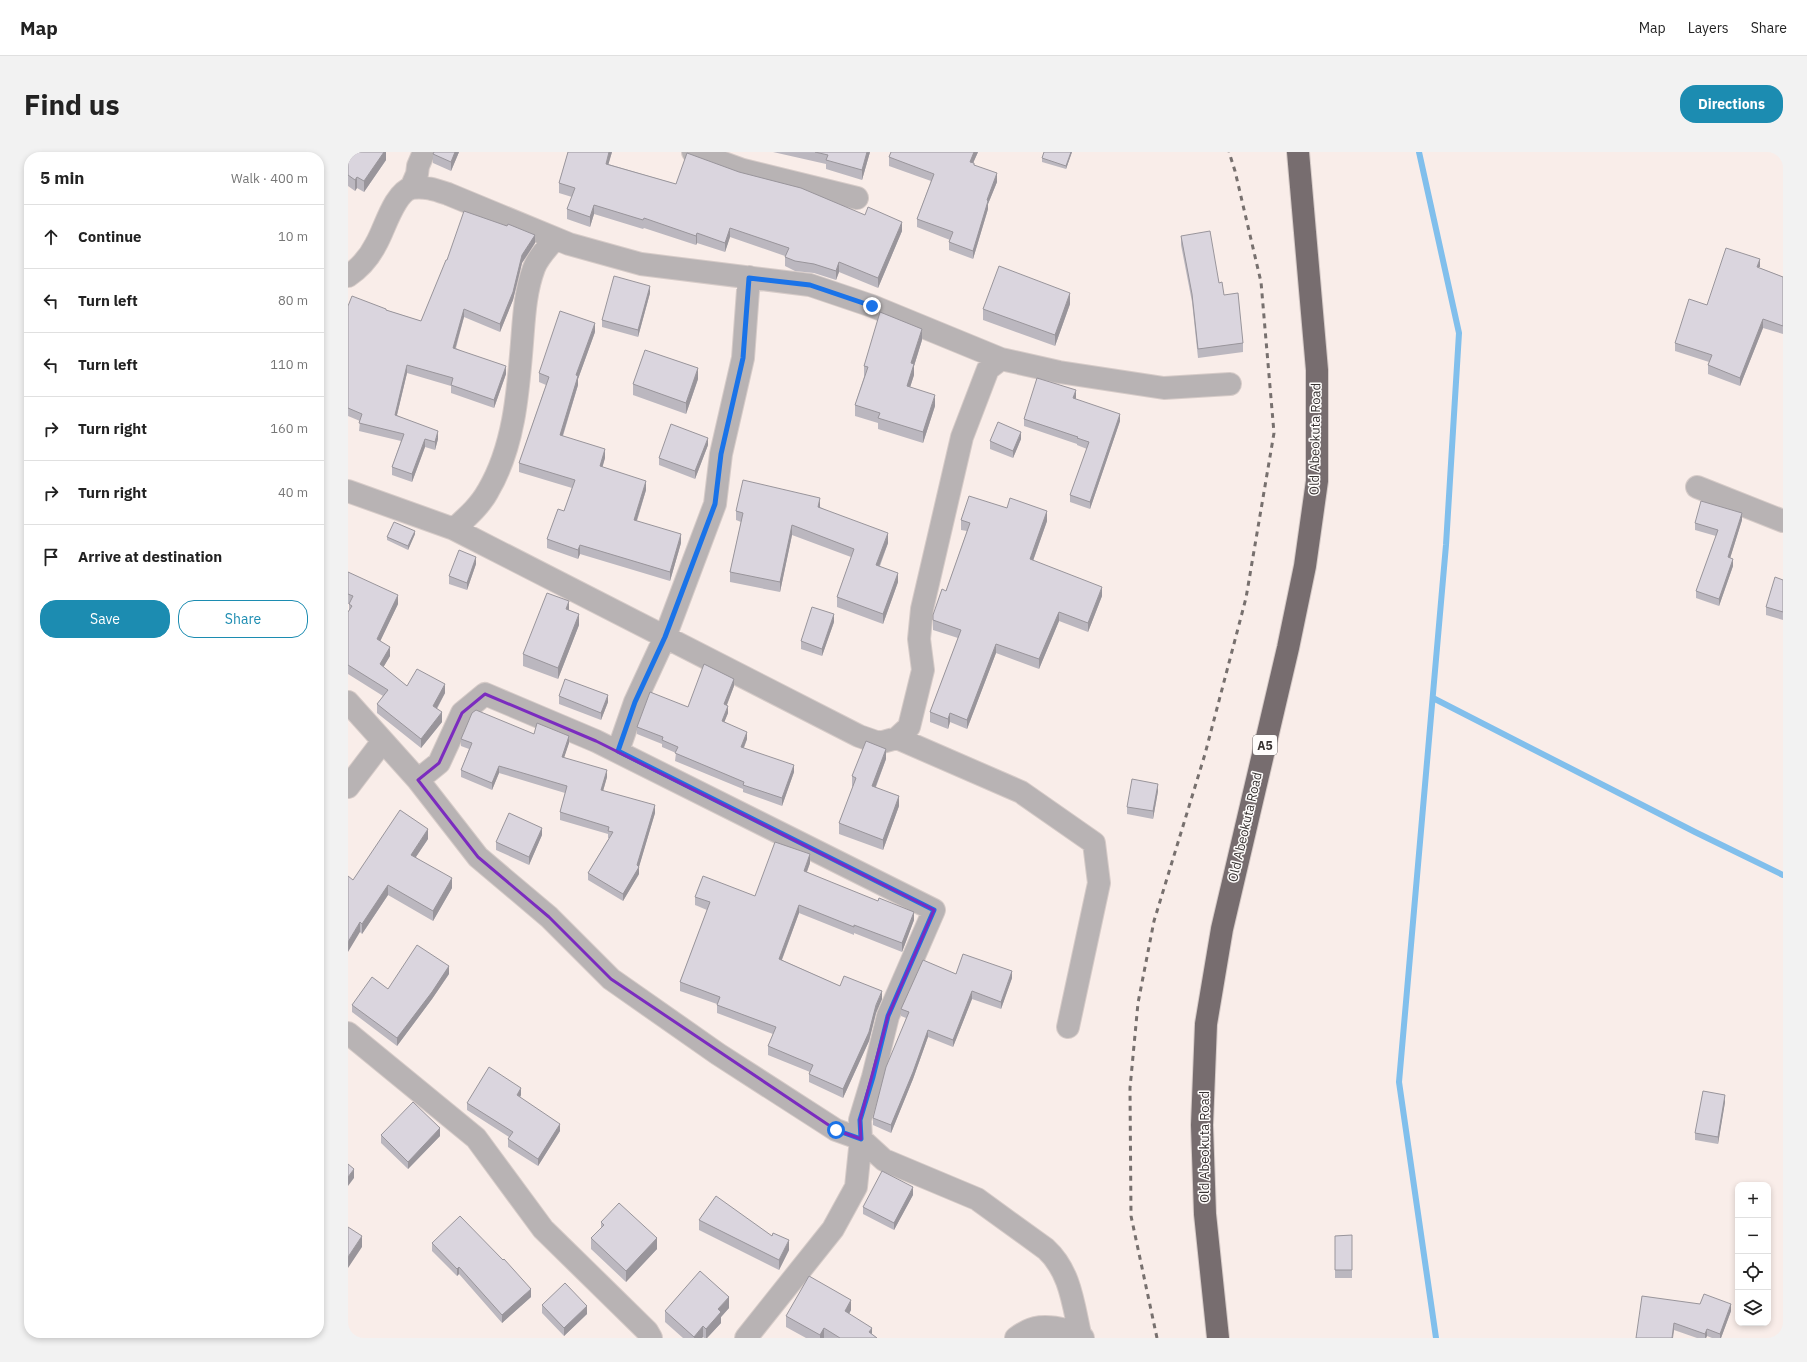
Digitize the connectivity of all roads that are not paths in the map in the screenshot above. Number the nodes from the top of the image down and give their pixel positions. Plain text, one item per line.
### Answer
1 (424, 152) edge
2 (693, 152) edge
3 (1298, 152) edge
4 (419, 183) junction
5 (857, 198) dead end
6 (555, 239) junction
7 (348, 276) edge
8 (749, 278) junction
9 (994, 364) junction
10 (1230, 384) dead end
11 (1696, 487) dead end
12 (348, 491) edge
13 (1783, 521) edge
14 (454, 530) junction
15 (665, 637) junction
16 (348, 702) edge
17 (898, 738) junction
18 (383, 741) junction
19 (618, 751) junction
20 (418, 780) junction
21 (348, 788) edge
22 (1068, 1027) dead end
23 (348, 1033) edge
24 (861, 1139) junction
25 (1081, 1336) edge
26 (651, 1338) edge
27 (746, 1338) edge
28 (1016, 1338) edge
29 (1218, 1338) edge

1 - 4 street
2 - 5 street
3 - 29 highway, Old Abeokuta Road / A5
4 - 6 street
4 - 7 street
6 - 8 street
6 - 14 street
8 - 9 street
8 - 15 street
9 - 10 street
9 - 17 street
11 - 13 street
12 - 14 street
14 - 15 street
15 - 17 street
15 - 19 street
16 - 18 street
17 - 22 street
18 - 20 street
18 - 21 street
19 - 20 street
19 - 24 street
20 - 24 street
23 - 26 street
24 - 25 street
24 - 27 street
25 - 28 street

